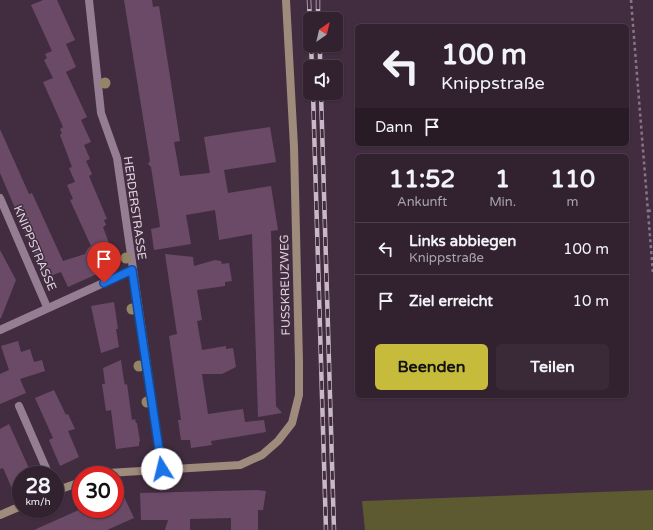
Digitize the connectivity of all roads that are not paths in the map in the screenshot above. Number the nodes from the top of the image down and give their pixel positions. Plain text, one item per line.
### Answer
1 (89, 0) edge
2 (286, 0) edge
3 (0, 198) edge
4 (132, 270) junction
5 (47, 307) junction
6 (0, 330) edge
7 (19, 406) dead end
8 (45, 466) edge
9 (162, 469) junction
10 (124, 472) edge
11 (12, 510) edge
12 (0, 515) edge

1 - 4 street, HERDERSTRASSE
2 - 9 street, FUSSKREUZWEG
3 - 5 street, KNIPPSTRASSE
4 - 5 street, KNIPPSTRASSE
4 - 9 street, HERDERSTRASSE
5 - 6 street, KNIPPSTRASSE
7 - 8 street
9 - 10 street, FUSSKREUZWEG
11 - 12 street

